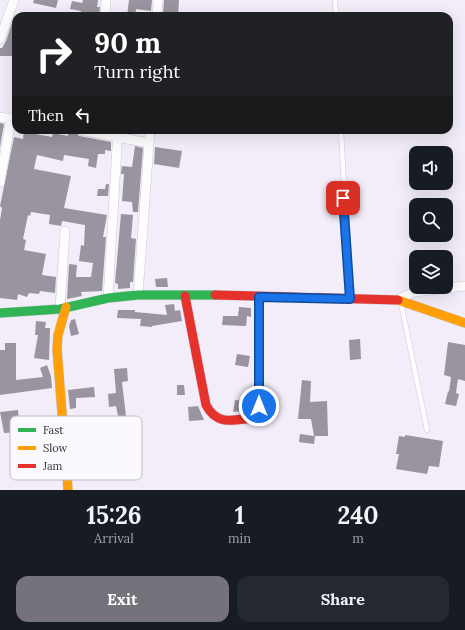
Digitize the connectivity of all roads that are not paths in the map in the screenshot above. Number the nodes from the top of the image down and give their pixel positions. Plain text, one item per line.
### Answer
1 (14, 0) edge
2 (106, 0) edge
3 (158, 0) edge
4 (335, 0) edge
5 (105, 12) edge
6 (157, 12) edge
7 (336, 12) edge
8 (0, 39) edge
9 (0, 117) edge
10 (12, 120) edge
11 (12, 125) edge
12 (118, 134) edge
13 (121, 134) edge
14 (150, 134) edge
15 (341, 134) edge
16 (149, 143) junction
17 (0, 182) edge
18 (65, 231) dead end
19 (465, 286) edge
20 (138, 295) junction
21 (185, 296) junction
22 (259, 297) junction
23 (108, 298) junction
24 (350, 299) junction
25 (399, 301) junction
26 (63, 308) junction
27 (0, 313) edge
28 (465, 323) edge
29 (62, 416) edge
30 (427, 430) dead end
31 (67, 480) edge
32 (68, 490) edge

1 - 8 street
2 - 5 street
3 - 6 street
4 - 7 lane
9 - 10 street
11 - 17 street
12 - 23 street
13 - 16 street
14 - 16 street
15 - 24 lane
16 - 20 street
18 - 26 street
19 - 25 street
20 - 21 street
20 - 23 street
21 - 22 street
21 - 22 street
22 - 24 street
23 - 26 street
24 - 25 street
25 - 28 street
25 - 30 lane
26 - 27 street
26 - 29 street
31 - 32 street

